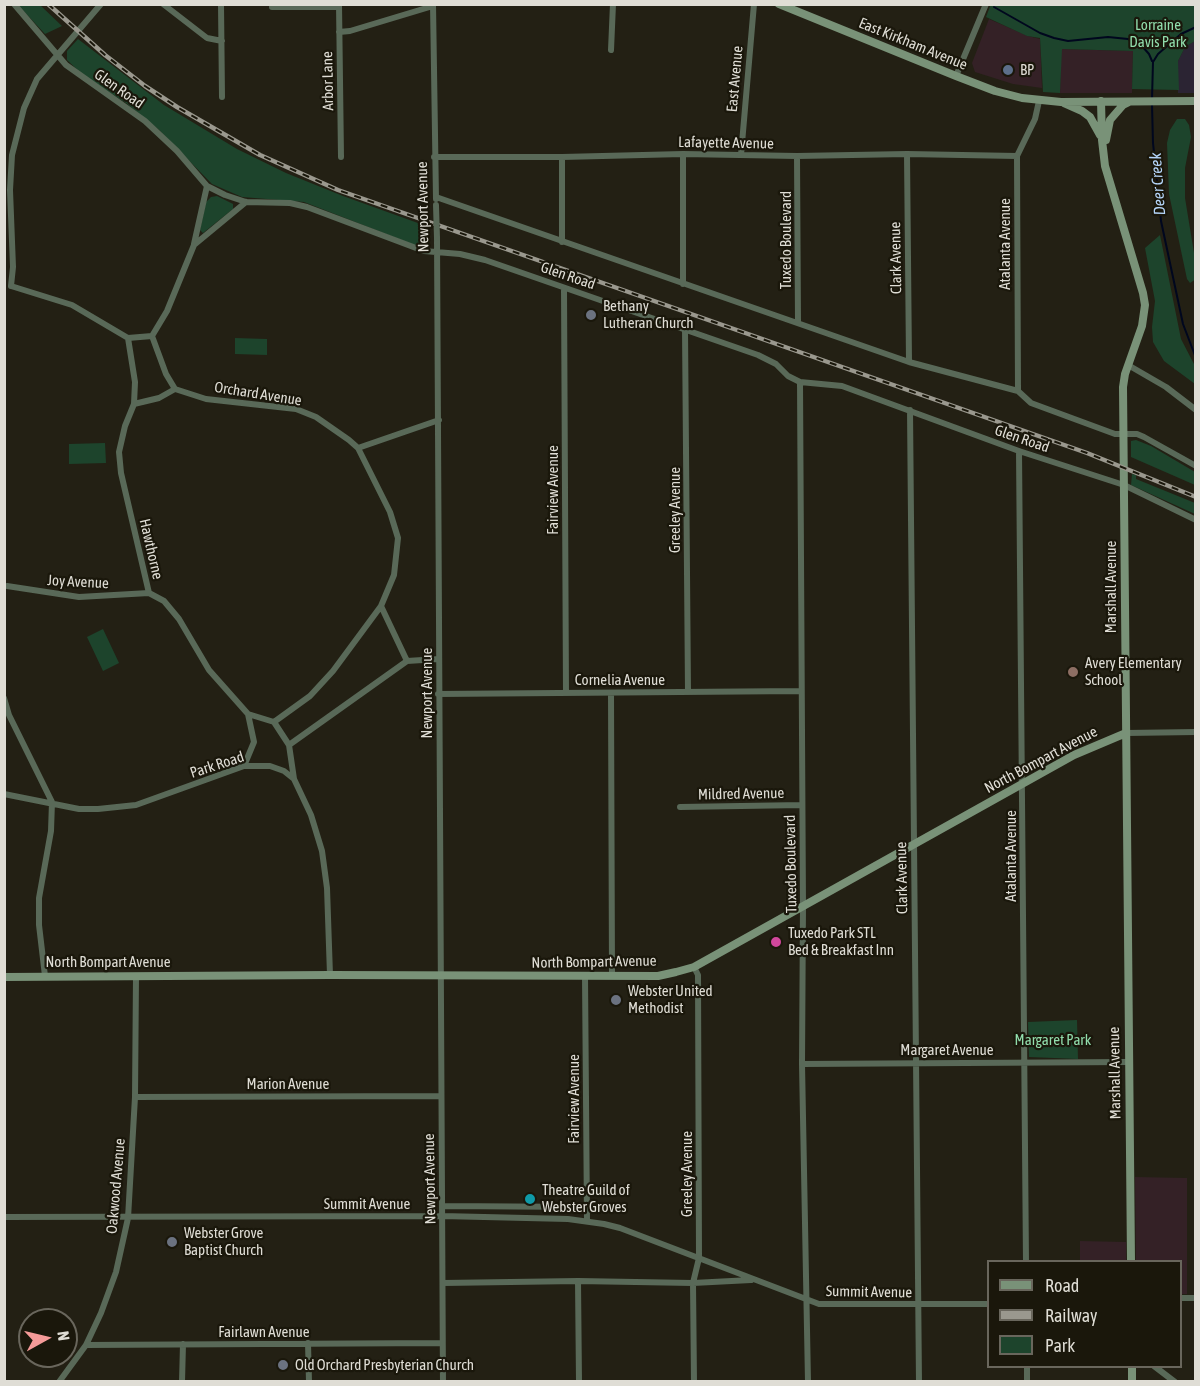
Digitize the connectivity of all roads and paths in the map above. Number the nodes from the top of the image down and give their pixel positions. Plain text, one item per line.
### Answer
1 (14, 4) edge
2 (101, 4) edge
3 (163, 4) edge
4 (221, 4) edge
5 (613, 4) edge
6 (754, 4) edge
7 (779, 4) edge
8 (986, 4) edge
9 (433, 5) edge
10 (339, 6) edge
11 (272, 7) dead end
12 (339, 32) junction
13 (222, 41) junction
14 (611, 50) dead end
15 (57, 57) junction
16 (956, 76) junction
17 (222, 97) dead end
18 (1039, 101) junction
19 (1101, 101) junction
20 (1129, 101) junction
21 (1196, 101) edge
22 (1061, 102) junction
23 (1102, 140) junction
24 (683, 154) junction
25 (907, 154) junction
26 (741, 155) junction
27 (797, 156) junction
28 (1017, 156) junction
29 (341, 157) dead end
30 (434, 157) junction
31 (562, 157) junction
32 (1105, 166) junction
33 (207, 186) junction
34 (436, 197) junction
35 (246, 202) junction
36 (561, 242) junction
37 (194, 244) junction
38 (437, 254) junction
39 (683, 284) junction
40 (11, 286) junction
41 (564, 288) junction
42 (4, 291) edge
43 (798, 323) junction
44 (685, 329) junction
45 (152, 336) junction
46 (128, 338) junction
47 (909, 362) junction
48 (1128, 365) junction
49 (800, 382) junction
50 (176, 389) junction
51 (1018, 391) junction
52 (134, 404) junction
53 (910, 410) junction
54 (1196, 410) edge
55 (439, 420) junction
56 (1124, 435) junction
57 (358, 448) junction
58 (1020, 451) junction
59 (1196, 466) edge
60 (1125, 485) junction
61 (1196, 520) edge
62 (5, 587) edge
63 (149, 593) junction
64 (381, 606) junction
65 (438, 659) junction
66 (407, 661) junction
67 (801, 691) junction
68 (688, 692) junction
69 (566, 693) junction
70 (611, 693) junction
71 (438, 694) junction
72 (4, 698) edge
73 (248, 714) junction
74 (274, 722) junction
75 (1196, 732) edge
76 (1126, 733) junction
77 (289, 745) junction
78 (244, 766) junction
79 (294, 779) junction
80 (1022, 784) junction
81 (4, 794) edge
82 (52, 802) junction
83 (802, 805) junction
84 (680, 807) dead end
85 (913, 845) junction
86 (803, 905) junction
87 (694, 967) junction
88 (330, 975) junction
89 (441, 975) junction
90 (45, 976) junction
91 (136, 976) junction
92 (585, 976) junction
93 (612, 976) junction
94 (4, 977) edge
95 (916, 1062) junction
96 (1025, 1062) junction
97 (1128, 1062) junction
98 (802, 1064) junction
99 (135, 1096) junction
100 (441, 1096) junction
101 (442, 1206) junction
102 (587, 1207) junction
103 (442, 1216) junction
104 (4, 1217) edge
105 (128, 1218) junction
106 (587, 1221) junction
107 (699, 1257) junction
108 (1026, 1260) edge
109 (1131, 1260) edge
110 (755, 1280) junction
111 (578, 1281) junction
112 (443, 1283) junction
113 (693, 1283) junction
114 (808, 1301) junction
115 (987, 1304) edge
116 (918, 1305) junction
117 (308, 1343) junction
118 (442, 1343) junction
119 (183, 1344) junction
120 (86, 1345) junction
121 (1157, 1368) edge
122 (59, 1382) edge
123 (182, 1382) edge
124 (309, 1382) edge
125 (443, 1382) edge
126 (579, 1382) edge
127 (694, 1382) edge
128 (808, 1382) edge
129 (919, 1382) edge
130 (1175, 1382) edge

1 - 15 street, Glen Road
2 - 15 street
3 - 13 street
4 - 13 street
5 - 14 street
6 - 26 street, East Avenue
7 - 16 street, East Kirkham Avenue
8 - 16 street
9 - 12 street
9 - 30 street, Newport Avenue
10 - 11 street
10 - 12 street, Arbor Lane
12 - 29 street, Arbor Lane
13 - 17 street
15 - 33 street, Glen Road
15 - 40 street
16 - 18 street, East Kirkham Avenue
18 - 22 street, East Kirkham Avenue
18 - 28 street, Atalanta Avenue
19 - 20 street, East Kirkham Avenue
19 - 22 street, East Kirkham Avenue
19 - 23 street, Marshall Avenue
20 - 21 street, East Kirkham Avenue
20 - 32 street
22 - 23 street
23 - 32 street, Marshall Avenue
24 - 26 street, Lafayette Avenue
24 - 31 street, Lafayette Avenue
24 - 39 street
25 - 27 street, Lafayette Avenue
25 - 28 street, Lafayette Avenue
25 - 47 street, Clark Avenue
26 - 27 street, Lafayette Avenue
27 - 43 street, Tuxedo Boulevard
28 - 51 street, Atalanta Avenue
30 - 31 street, Lafayette Avenue
30 - 34 street, Newport Avenue
31 - 36 street
32 - 48 street, Marshall Avenue
33 - 35 street, Glen Road
33 - 37 street
34 - 36 street, Glen Road
34 - 38 street, Newport Avenue, bridge
35 - 37 street
35 - 38 street, Glen Road
36 - 39 street, Glen Road
37 - 45 street
38 - 41 street, Glen Road
38 - 55 street, Newport Avenue
39 - 43 street, Glen Road
40 - 42 street
40 - 46 street
41 - 44 street, Glen Road
41 - 69 street, Fairview Avenue
43 - 47 street, Glen Road
44 - 49 street, Glen Road
44 - 68 street, Greeley Avenue
45 - 46 street
45 - 50 street
46 - 52 street, Hawthorne
47 - 51 street, Glen Road
48 - 54 street
48 - 56 street, Marshall Avenue
49 - 53 street, Glen Road
49 - 67 street, Tuxedo Boulevard
50 - 52 street
50 - 57 street, Orchard Avenue
51 - 56 street, Glen Road
52 - 63 street, Hawthorne
53 - 58 street, Glen Road
53 - 85 street, Clark Avenue
55 - 57 street
55 - 65 street, Newport Avenue
56 - 59 street, Glen Road
56 - 60 street, Marshall Avenue
57 - 64 street
58 - 60 street, Glen Road
58 - 80 street, Atalanta Avenue
60 - 61 street, Glen Road
60 - 76 street, Marshall Avenue
62 - 63 street, Joy Avenue
63 - 73 street, Hawthorne
64 - 66 street
64 - 74 street
65 - 66 street
65 - 71 street, Newport Avenue
66 - 77 street
67 - 68 street, Cornelia Avenue
67 - 83 street, Tuxedo Boulevard
68 - 70 street, Cornelia Avenue
69 - 70 street, Cornelia Avenue
69 - 71 street, Cornelia Avenue
70 - 93 street
71 - 89 street, Newport Avenue
72 - 82 street
73 - 74 street
73 - 78 street
74 - 77 street
75 - 76 street, North Bompart Avenue
76 - 80 street, North Bompart Avenue
76 - 97 street, Marshall Avenue
77 - 79 street
78 - 79 street, Park Road
78 - 82 street, Park Road
79 - 88 street
80 - 85 street, North Bompart Avenue
80 - 96 street, Atalanta Avenue
81 - 82 street, Park Road
82 - 90 street
83 - 84 street, Mildred Avenue
83 - 86 street, Tuxedo Boulevard
85 - 86 street, North Bompart Avenue
85 - 95 street, Clark Avenue
86 - 87 street, North Bompart Avenue
86 - 98 street, Tuxedo Boulevard
87 - 93 street, North Bompart Avenue
87 - 107 street, Greeley Avenue
88 - 89 street, North Bompart Avenue
88 - 91 street, North Bompart Avenue
89 - 92 street, North Bompart Avenue
89 - 100 street, Newport Avenue
90 - 91 street, North Bompart Avenue
90 - 94 street, North Bompart Avenue
91 - 99 street, Oakwood Avenue
92 - 93 street, North Bompart Avenue
92 - 102 street, Fairview Avenue
95 - 96 street, Margaret Avenue
95 - 98 street, Margaret Avenue
95 - 116 street, Clark Avenue
96 - 97 street, Margaret Avenue
96 - 108 street, Atalanta Avenue
97 - 109 street, Marshall Avenue
98 - 114 street, Tuxedo Boulevard
99 - 100 street, Marion Avenue
99 - 105 street, Oakwood Avenue
100 - 101 street, Newport Avenue
101 - 102 street
101 - 103 street, Newport Avenue
102 - 106 street, Fairview Avenue
103 - 105 street, Summit Avenue
103 - 106 street, Summit Avenue
103 - 112 street, Newport Avenue
104 - 105 street, Summit Avenue
105 - 120 street, Oakwood Avenue
106 - 107 street, Summit Avenue
107 - 110 street, Summit Avenue
107 - 113 street, Greeley Avenue
110 - 113 street, Summit Avenue
110 - 114 street, Summit Avenue
111 - 112 street, Summit Avenue
111 - 113 street, Summit Avenue
111 - 126 street
112 - 118 street, Newport Avenue
113 - 127 street, Greeley Avenue
114 - 116 street, Summit Avenue
114 - 128 street, Tuxedo Boulevard
115 - 116 street, Summit Avenue
116 - 129 street, Clark Avenue
117 - 118 street, Fairlawn Avenue
117 - 119 street, Fairlawn Avenue
117 - 124 street
118 - 125 street, Newport Avenue
119 - 120 street, Fairlawn Avenue
119 - 123 street
120 - 122 street, Oakwood Avenue
121 - 130 street

